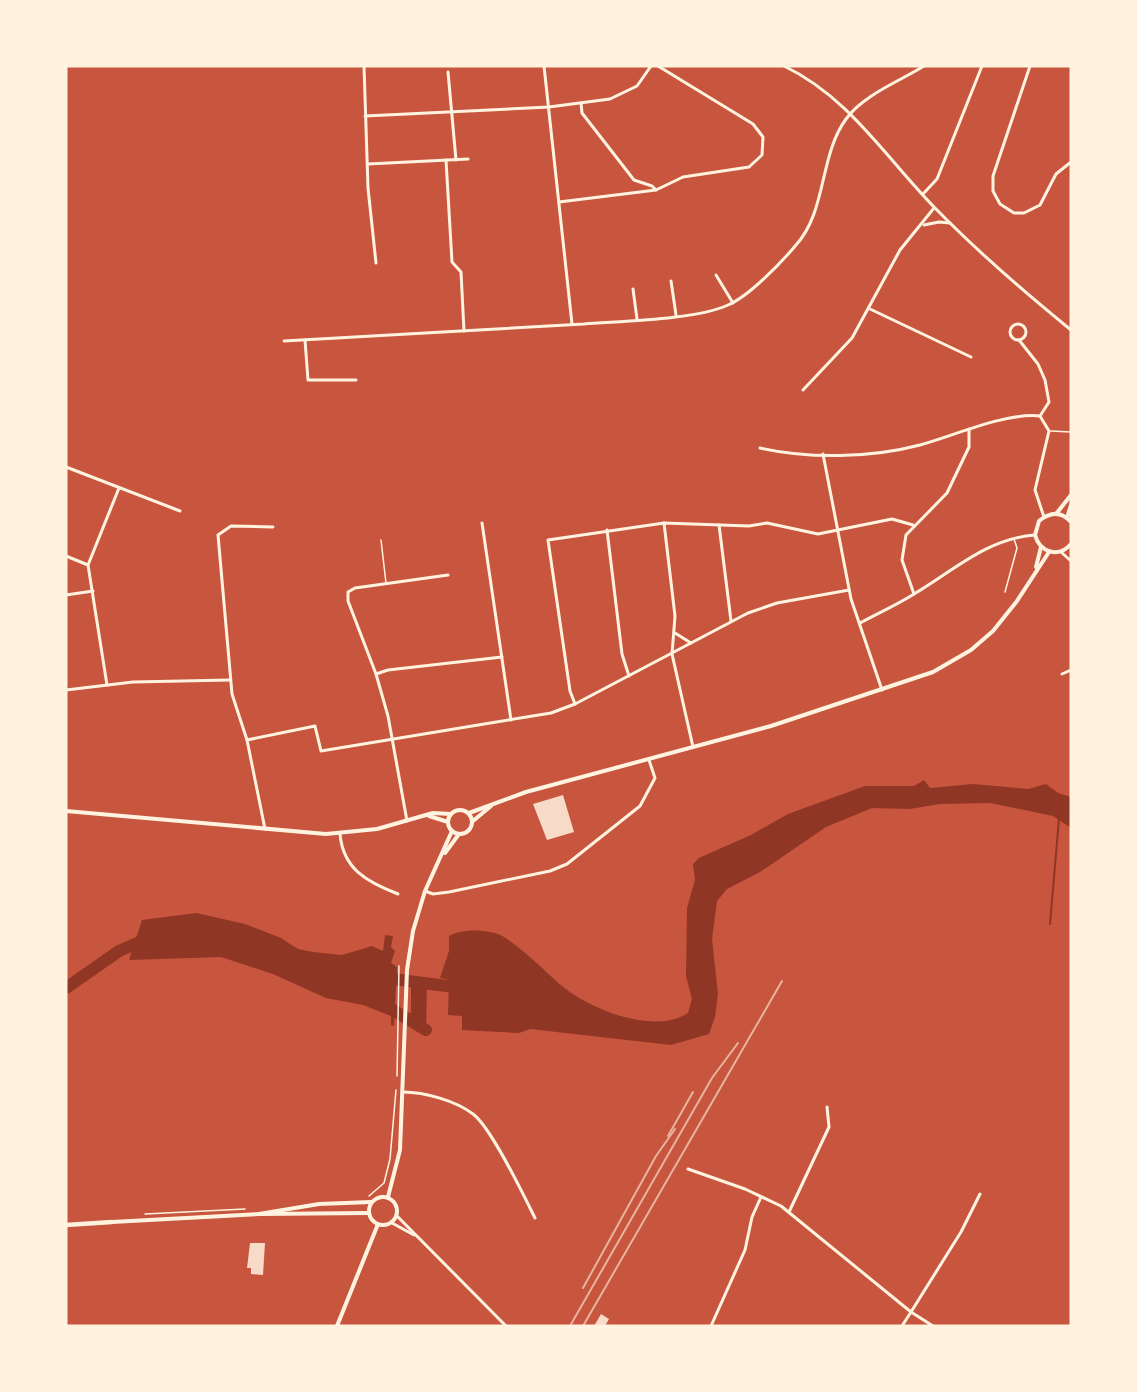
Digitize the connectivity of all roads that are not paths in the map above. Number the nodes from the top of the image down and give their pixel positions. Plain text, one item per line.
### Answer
1 (363, 66) edge
2 (544, 66) edge
3 (651, 66) edge
4 (658, 66) edge
5 (783, 66) edge
6 (924, 66) edge
7 (982, 66) edge
8 (1030, 66) edge
9 (447, 72) dead end
10 (581, 103) junction
11 (549, 107) junction
12 (452, 112) junction
13 (851, 113) junction
14 (365, 116) junction
15 (468, 159) dead end
16 (446, 160) junction
17 (456, 160) junction
18 (1071, 162) edge
19 (368, 164) junction
20 (656, 190) junction
21 (922, 194) junction
22 (559, 202) junction
23 (935, 208) junction
24 (950, 224) junction
25 (920, 227) junction
26 (376, 263) dead end
27 (716, 275) dead end
28 (671, 281) dead end
29 (633, 289) dead end
30 (733, 303) junction
31 (870, 309) junction
32 (676, 316) junction
33 (637, 319) junction
34 (572, 325) junction
35 (1071, 330) edge
36 (464, 331) junction
37 (1019, 339) junction
38 (305, 340) junction
39 (284, 341) dead end
40 (971, 357) dead end
41 (356, 380) dead end
42 (803, 390) dead end
43 (1040, 416) junction
44 (969, 429) junction
45 (1049, 431) junction
46 (1071, 432) edge
47 (760, 448) dead end
48 (823, 454) junction
49 (66, 466) edge
50 (119, 488) junction
51 (1071, 495) edge
52 (1071, 505) edge
53 (180, 511) dead end
54 (1056, 514) junction
55 (1044, 516) junction
56 (1069, 520) edge
57 (482, 523) dead end
58 (664, 524) junction
59 (719, 525) junction
60 (913, 525) junction
61 (273, 527) dead end
62 (607, 530) junction
63 (838, 530) junction
64 (1035, 535) junction
65 (1014, 538) junction
66 (381, 540) dead end
67 (1041, 547) junction
68 (1070, 547) edge
69 (1049, 552) junction
70 (1061, 552) junction
71 (66, 556) edge
72 (1071, 561) edge
73 (88, 565) junction
74 (1035, 571) junction
75 (448, 575) dead end
76 (386, 584) junction
77 (849, 590) junction
78 (93, 591) junction
79 (1005, 592) dead end
80 (914, 594) junction
81 (66, 595) edge
82 (731, 621) junction
83 (860, 623) junction
84 (675, 633) junction
85 (691, 643) junction
86 (672, 654) junction
87 (502, 657) junction
88 (1071, 670) edge
89 (376, 674) junction
90 (1062, 674) dead end
91 (629, 676) junction
92 (231, 680) junction
93 (107, 685) junction
94 (66, 690) edge
95 (882, 691) junction
96 (575, 704) junction
97 (511, 720) junction
98 (247, 740) junction
99 (392, 741) junction
100 (693, 748) junction
101 (649, 760) junction
102 (492, 806) junction
103 (66, 811) edge
104 (469, 813) junction
105 (451, 814) junction
106 (429, 816) junction
107 (407, 820) junction
108 (473, 821) junction
109 (448, 822) junction
110 (265, 828) junction
111 (452, 831) junction
112 (340, 834) junction
113 (459, 834) junction
114 (441, 858) junction
115 (425, 891) junction
116 (398, 894) dead end
117 (402, 1092) junction
118 (827, 1107) dead end
119 (688, 1169) dead end
120 (980, 1194) dead end
121 (388, 1197) junction
122 (761, 1197) junction
123 (371, 1203) junction
124 (789, 1212) junction
125 (369, 1213) junction
126 (259, 1214) junction
127 (397, 1216) junction
128 (535, 1218) dead end
129 (112, 1222) joint
130 (392, 1223) junction
131 (378, 1224) junction
132 (67, 1225) edge
133 (415, 1236) junction
134 (911, 1312) junction
135 (337, 1326) edge
136 (506, 1326) edge
137 (711, 1326) edge
138 (902, 1326) edge
139 (933, 1326) edge

1 - 14 street
2 - 11 street
3 - 10 street
4 - 20 street
5 - 13 street
6 - 13 street
7 - 21 street
8 - 18 street
9 - 12 street
10 - 11 street
10 - 20 street
11 - 12 street
11 - 22 street
12 - 14 street
12 - 17 street
13 - 21 street
13 - 30 street
14 - 19 street
15 - 17 street
16 - 17 street
16 - 19 street
16 - 36 street
19 - 26 street
20 - 22 street
21 - 23 street
22 - 34 street
23 - 24 street
23 - 25 street
24 - 25 street
24 - 35 street
25 - 31 street
27 - 30 street
28 - 32 street
29 - 33 street
30 - 32 street
31 - 40 street
31 - 42 street
32 - 33 street
33 - 34 street
34 - 36 street
36 - 38 street
37 - 37 street
37 - 43 street
38 - 39 street
38 - 41 street
43 - 44 street
43 - 45 street
44 - 48 street
44 - 60 street
45 - 46 lane
45 - 55 street
47 - 48 street
48 - 63 street
49 - 50 street
50 - 53 street
50 - 73 street
51 - 54 street
52 - 56 street
54 - 55 street
54 - 56 street
55 - 64 street
57 - 87 street
58 - 59 street
58 - 62 street
58 - 84 street
59 - 63 street
59 - 82 street
60 - 63 street
60 - 80 street
61 - 92 street
62 - 91 street
62 - 96 street
63 - 77 street
64 - 65 street
64 - 67 street
65 - 79 lane
65 - 80 street
66 - 76 lane
67 - 69 street
67 - 74 street
68 - 70 street
69 - 70 street
69 - 74 street
70 - 72 street
71 - 73 street
73 - 78 street
74 - 95 street
75 - 76 street
76 - 89 street
77 - 82 street
77 - 83 street
78 - 81 street
78 - 93 street
80 - 83 street
82 - 85 street
83 - 95 street
84 - 85 street
84 - 86 street
85 - 86 street
86 - 91 street
86 - 100 street
87 - 89 street
87 - 97 street
88 - 90 street
89 - 99 street
91 - 96 street
92 - 93 street
92 - 98 street
93 - 94 street
95 - 100 street
96 - 97 street
97 - 99 street
98 - 99 street
98 - 110 street
99 - 107 street
100 - 101 street
101 - 102 street
101 - 115 street
102 - 104 street
102 - 108 street
103 - 110 street
104 - 105 street
104 - 108 street
105 - 106 street
105 - 109 street
106 - 107 street
106 - 109 street
107 - 112 street
108 - 113 street
109 - 111 street
110 - 112 street
111 - 113 street
111 - 114 street
112 - 116 street
113 - 114 street
114 - 115 street
115 - 117 street
117 - 121 street
117 - 128 street
118 - 124 street
119 - 122 street
120 - 134 street
121 - 123 street
121 - 127 street
122 - 124 street
122 - 137 street
123 - 125 street
123 - 126 street
124 - 134 street
125 - 126 street
125 - 131 street
126 - 129 street
127 - 130 street
127 - 133 street
129 - 132 main road
130 - 131 street
130 - 133 street
131 - 135 street
133 - 136 street
134 - 138 street
134 - 139 street

